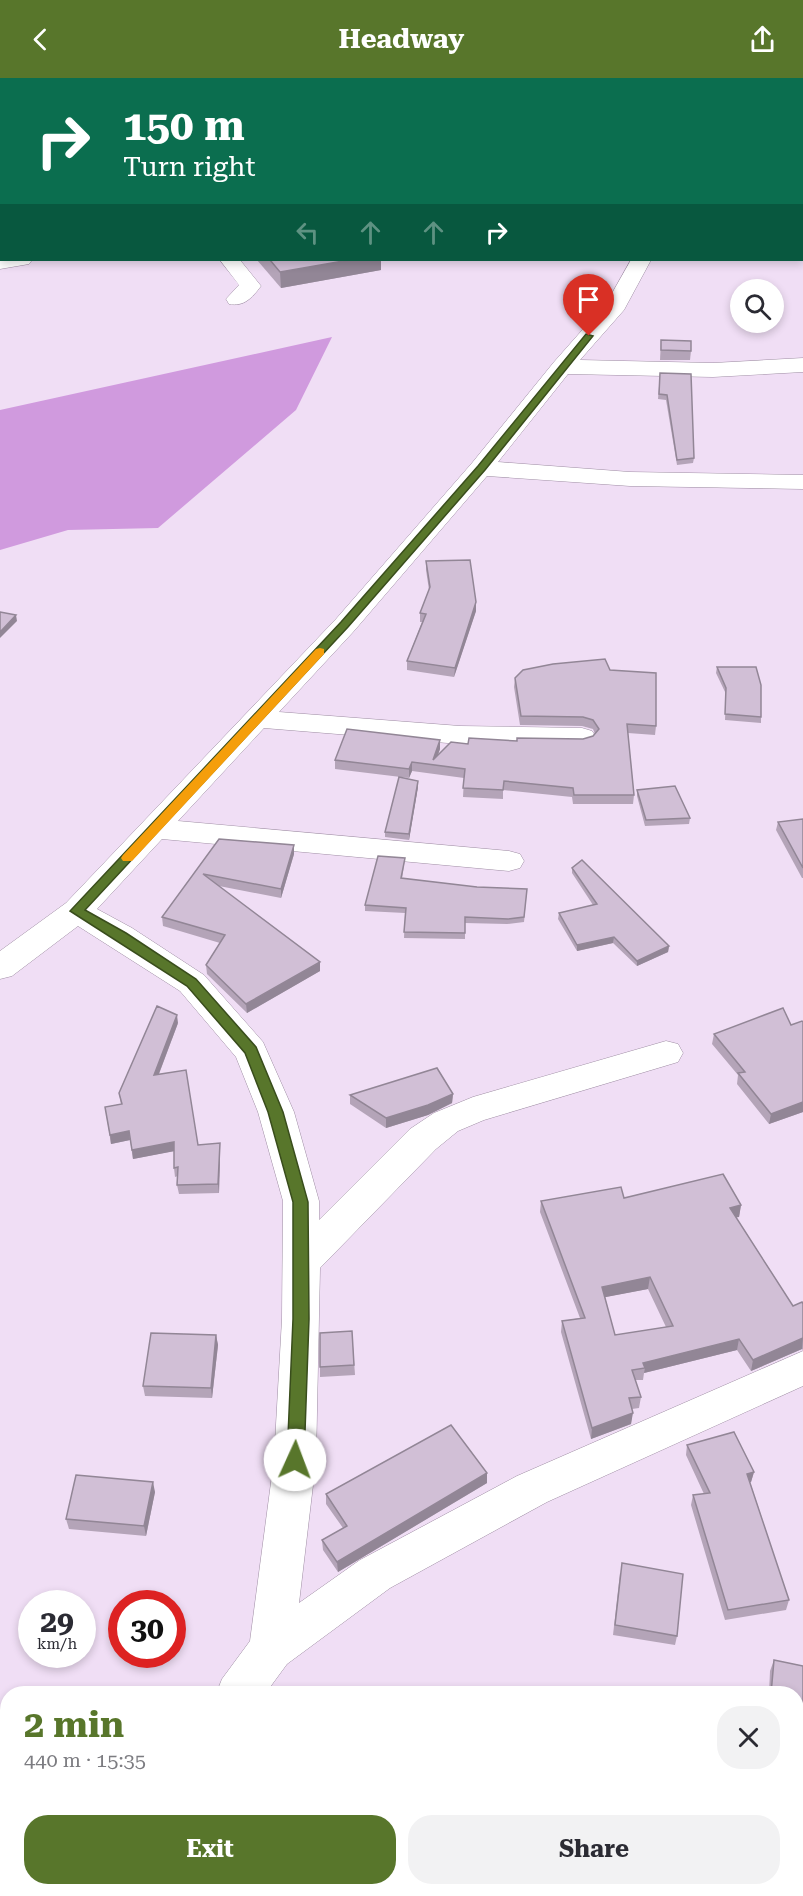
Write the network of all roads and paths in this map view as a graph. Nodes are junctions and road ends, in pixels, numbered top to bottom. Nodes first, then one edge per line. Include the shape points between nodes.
1 (231, 261) edge
2 (640, 261) edge
3 (237, 299) dead end
4 (803, 365) edge
5 (562, 368) junction
6 (481, 468) junction
7 (803, 482) edge
8 (257, 719) junction
9 (582, 736) edge
10 (156, 829) junction
11 (509, 861) dead end
12 (77, 911) junction
13 (0, 968) edge
14 (666, 1053) dead end
15 (301, 1263) junction
16 (803, 1368) edge
17 (271, 1649) junction
18 (244, 1686) edge

1 - 3 street via 250,286
2 - 5 street via 616,305
4 - 5 street via 726,370
5 - 6 street
6 - 7 street via 630,479
6 - 8 street via 345,625
8 - 9 street via 460,735
8 - 10 street
10 - 11 street
10 - 12 street
12 - 13 street
12 - 15 street via 192,982 251,1051 276,1112 300,1202
14 - 15 street via 473,1110 446,1122 423,1139
15 - 17 street via 295,1460
16 - 17 street via 521,1495 375,1574
17 - 18 street

